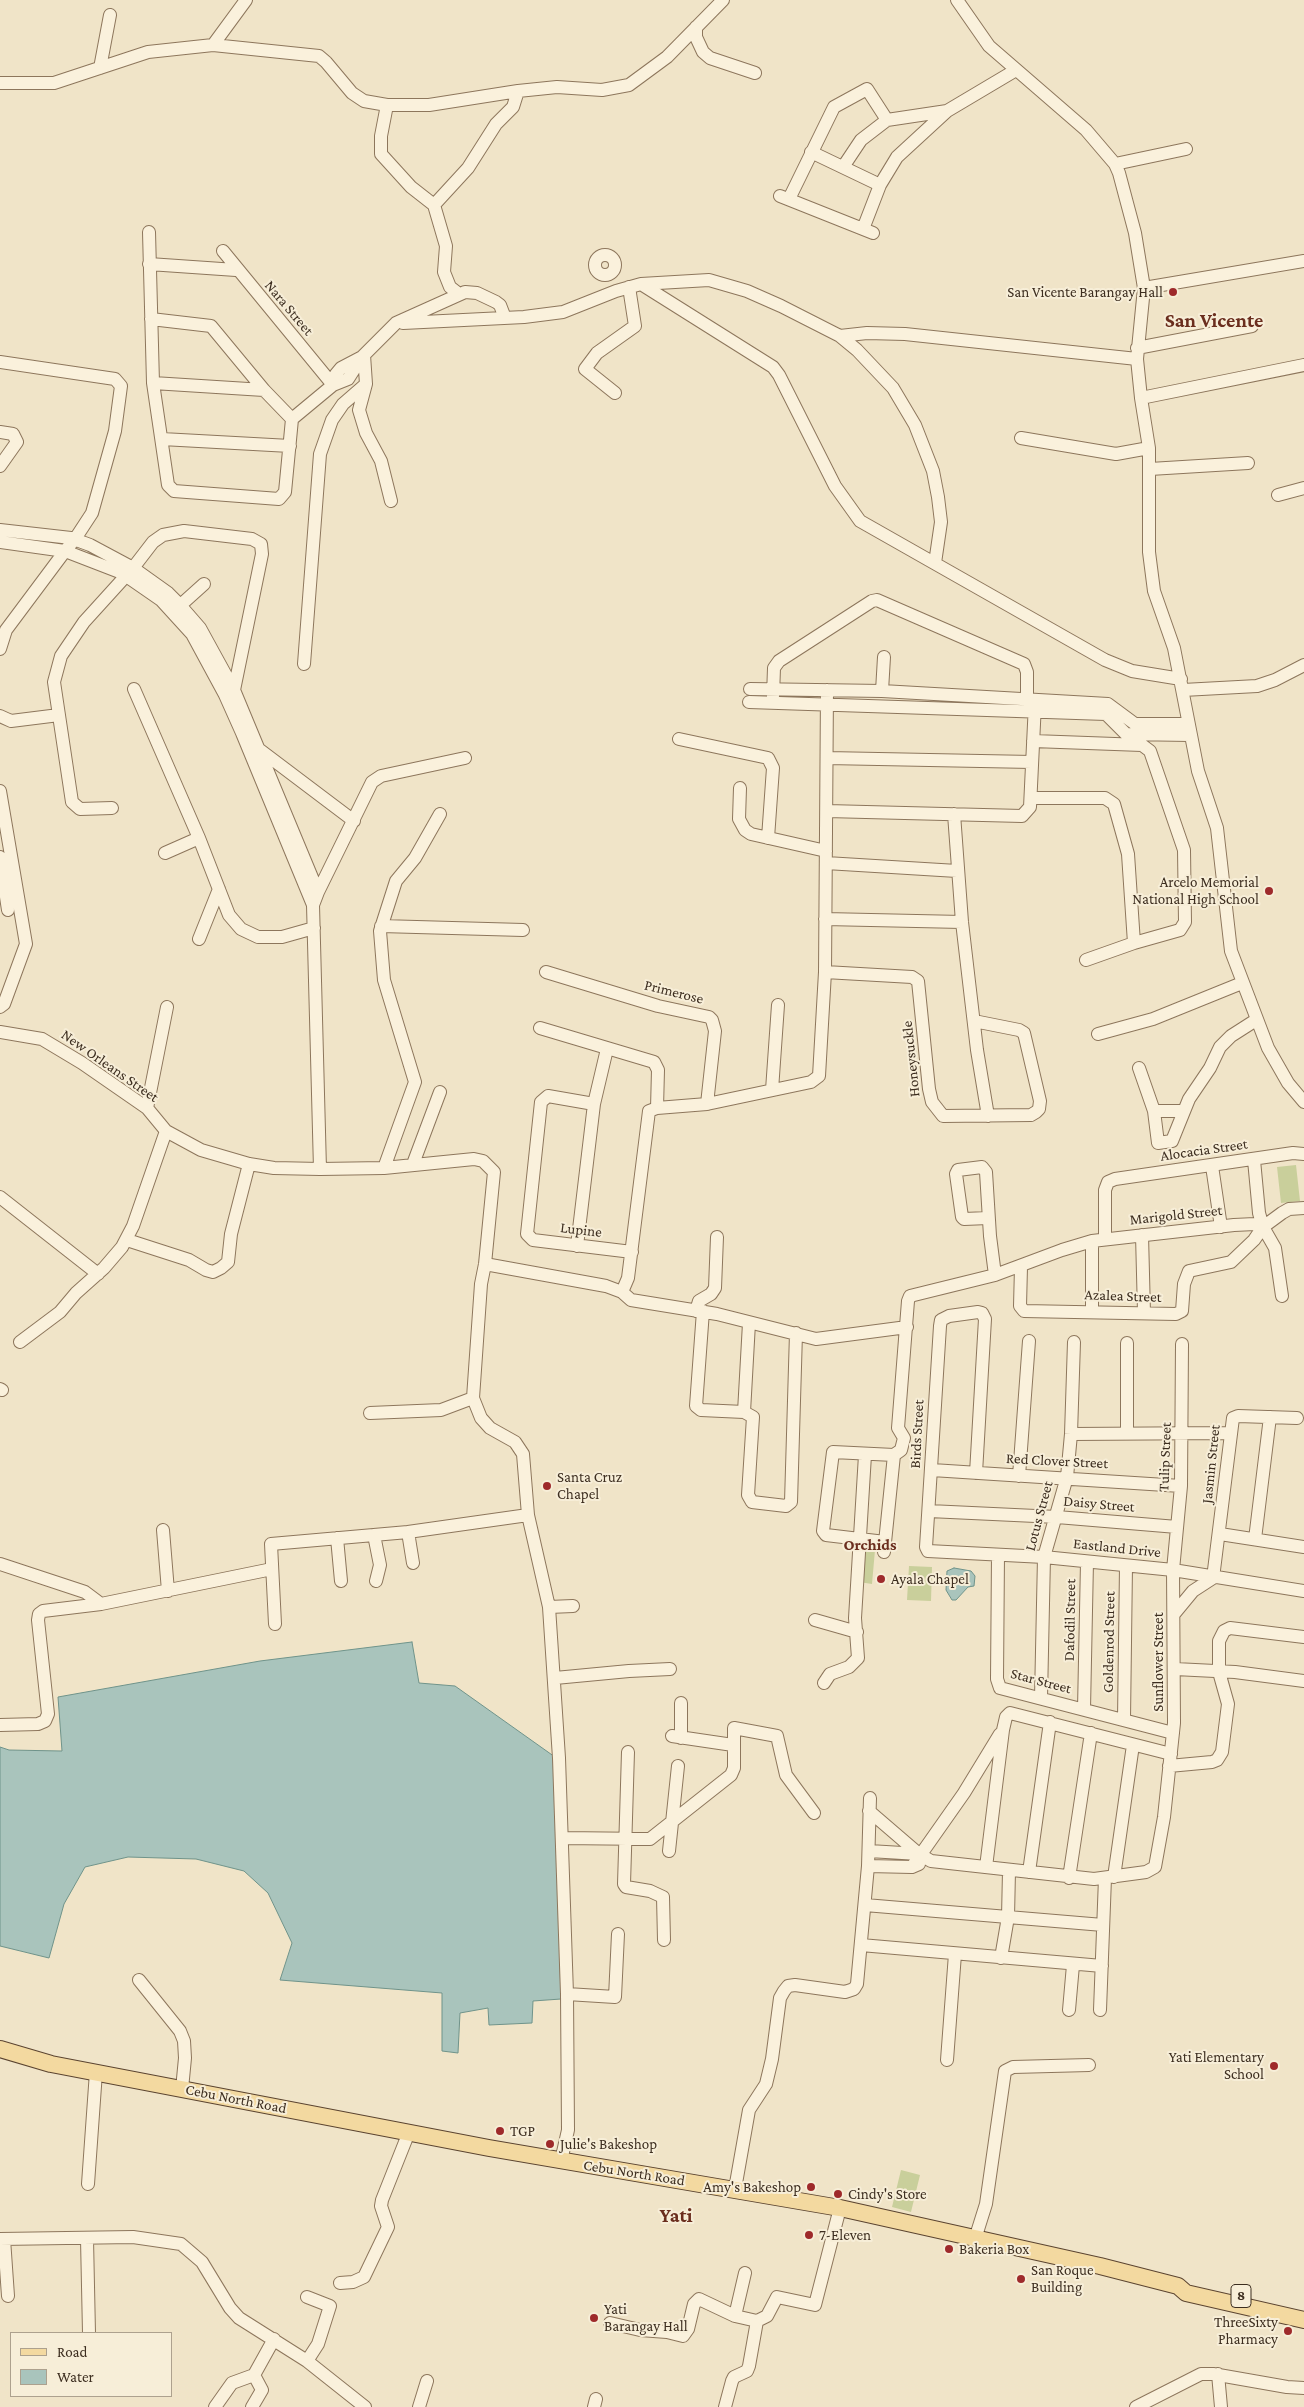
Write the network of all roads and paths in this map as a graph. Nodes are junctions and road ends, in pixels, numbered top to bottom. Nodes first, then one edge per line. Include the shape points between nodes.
1 (246, 0) edge
2 (724, 0) edge
3 (956, 0) edge
4 (110, 15) dead end
5 (696, 27) junction
6 (212, 46) junction
7 (100, 68) junction
8 (1016, 70) junction
9 (755, 73) dead end
10 (0, 83) edge
11 (518, 91) junction
12 (387, 105) junction
13 (947, 111) junction
14 (887, 120) junction
15 (1186, 149) dead end
16 (811, 152) junction
17 (1115, 164) junction
18 (843, 167) junction
19 (880, 186) junction
20 (434, 205) junction
21 (149, 232) dead end
22 (222, 251) dead end
23 (1304, 261) edge
24 (149, 264) junction
25 (236, 270) junction
26 (609, 274) dead end
27 (641, 284) junction
28 (1144, 288) junction
29 (622, 289) junction
30 (459, 294) junction
31 (505, 318) junction
32 (151, 319) junction
33 (396, 323) junction
34 (1252, 326) dead end
35 (840, 336) junction
36 (1137, 354) junction
37 (363, 356) junction
38 (0, 362) edge
39 (1304, 365) edge
40 (154, 383) junction
41 (366, 384) junction
42 (333, 385) junction
43 (264, 390) junction
44 (615, 393) dead end
45 (1141, 398) junction
46 (292, 419) junction
47 (0, 432) edge
48 (1021, 438) dead end
49 (162, 439) junction
50 (290, 446) junction
51 (1149, 448) junction
52 (1248, 463) dead end
53 (0, 466) edge
54 (1150, 469) junction
55 (1304, 488) edge
56 (1278, 495) dead end
57 (391, 501) dead end
58 (0, 530) edge
59 (75, 540) junction
60 (0, 542) edge
61 (64, 550) junction
62 (935, 564) junction
63 (129, 572) junction
64 (204, 584) dead end
65 (177, 609) junction
66 (0, 649) edge
67 (884, 657) dead end
68 (304, 664) dead end
69 (1304, 664) edge
70 (1182, 685) junction
71 (134, 688) dead end
72 (750, 689) dead end
73 (772, 689) junction
74 (827, 690) junction
75 (882, 691) junction
76 (230, 692) junction
77 (749, 702) dead end
78 (773, 703) junction
79 (828, 705) junction
80 (1031, 705) junction
81 (59, 715) junction
82 (0, 716) edge
83 (1189, 729) junction
84 (679, 739) dead end
85 (1033, 741) junction
86 (255, 752) junction
87 (465, 758) dead end
88 (827, 758) junction
89 (1032, 762) junction
90 (740, 788) dead end
91 (0, 791) edge
92 (1032, 798) junction
93 (112, 808) dead end
94 (827, 811) junction
95 (440, 814) dead end
96 (954, 814) junction
97 (354, 821) junction
98 (199, 838) junction
99 (768, 838) junction
100 (165, 853) dead end
101 (0, 857) edge
102 (826, 857) junction
103 (957, 871) junction
104 (219, 889) junction
105 (318, 892) junction
106 (313, 905) junction
107 (9, 913) edge
108 (825, 919) junction
109 (962, 922) junction
110 (381, 926) junction
111 (314, 928) junction
112 (523, 930) dead end
113 (198, 939) dead end
114 (1134, 943) junction
115 (1086, 960) dead end
116 (546, 972) dead end
117 (825, 972) junction
118 (1242, 983) junction
119 (2, 1005) edge
120 (778, 1005) dead end
121 (166, 1007) dead end
122 (1256, 1020) junction
123 (974, 1021) junction
124 (540, 1028) dead end
125 (0, 1032) edge
126 (1098, 1034) dead end
127 (608, 1049) junction
128 (1139, 1068) dead end
129 (772, 1090) junction
130 (440, 1092) dead end
131 (1304, 1102) edge
132 (594, 1104) junction
133 (707, 1104) junction
134 (148, 1108) junction
135 (657, 1108) junction
136 (1154, 1111) junction
137 (1183, 1111) junction
138 (988, 1116) junction
139 (166, 1132) junction
140 (1304, 1154) edge
141 (1254, 1160) junction
142 (249, 1164) junction
143 (413, 1164) junction
144 (1212, 1166) junction
145 (384, 1168) junction
146 (320, 1169) junction
147 (0, 1197) edge
148 (1304, 1208) edge
149 (988, 1218) dead end
150 (1221, 1226) junction
151 (1262, 1227) junction
152 (1142, 1235) junction
153 (717, 1237) dead end
154 (1105, 1239) junction
155 (127, 1240) junction
156 (1092, 1241) junction
157 (577, 1246) junction
158 (632, 1252) junction
159 (486, 1264) junction
160 (1021, 1267) junction
161 (98, 1274) junction
162 (994, 1275) junction
163 (622, 1292) junction
164 (1282, 1296) dead end
165 (700, 1311) junction
166 (1092, 1311) junction
167 (1144, 1313) junction
168 (749, 1323) junction
169 (907, 1327) junction
170 (796, 1333) junction
171 (1029, 1341) dead end
172 (20, 1342) dead end
173 (1074, 1342) dead end
174 (1127, 1343) dead end
175 (1182, 1344) dead end
176 (473, 1398) junction
177 (744, 1412) junction
178 (370, 1413) dead end
179 (1270, 1417) junction
180 (1297, 1418) dead end
181 (1127, 1432) junction
182 (1230, 1433) junction
183 (1071, 1434) junction
184 (1183, 1434) junction
185 (865, 1454) junction
186 (894, 1455) junction
187 (932, 1470) junction
188 (976, 1473) junction
189 (1019, 1476) junction
190 (1067, 1477) junction
191 (1181, 1486) junction
192 (929, 1511) junction
193 (528, 1515) junction
194 (1057, 1517) junction
195 (1177, 1527) junction
196 (163, 1530) dead end
197 (408, 1532) junction
198 (1220, 1534) junction
199 (374, 1535) junction
200 (337, 1538) junction
201 (1255, 1539) junction
202 (861, 1540) junction
203 (1304, 1547) edge
204 (926, 1549) joint
205 (998, 1555) junction
206 (1044, 1557) junction
207 (1087, 1562) junction
208 (413, 1563) dead end
209 (0, 1564) edge
210 (1126, 1566) junction
211 (272, 1569) junction
212 (1173, 1570) junction
213 (1213, 1578) junction
214 (341, 1581) dead end
215 (376, 1581) dead end
216 (168, 1591) junction
217 (1304, 1591) edge
218 (101, 1604) junction
219 (572, 1606) dead end
220 (549, 1607) junction
221 (1174, 1614) junction
222 (815, 1620) dead end
223 (275, 1624) dead end
224 (857, 1632) junction
225 (1304, 1637) edge
226 (670, 1669) dead end
227 (1175, 1669) junction
228 (1219, 1672) junction
229 (555, 1678) junction
230 (1304, 1681) edge
231 (824, 1683) dead end
232 (1041, 1698) junction
233 (681, 1703) dead end
234 (1084, 1709) junction
235 (1124, 1719) junction
236 (1050, 1722) junction
237 (0, 1725) edge
238 (1003, 1730) junction
239 (1173, 1732) junction
240 (1091, 1733) junction
241 (733, 1745) junction
242 (1133, 1745) junction
243 (628, 1752) dead end
244 (1170, 1760) junction
245 (678, 1766) dead end
246 (814, 1813) dead end
247 (672, 1821) junction
248 (562, 1838) junction
249 (624, 1838) junction
250 (669, 1851) dead end
251 (869, 1851) junction
252 (919, 1854) junction
253 (931, 1861) junction
254 (868, 1866) junction
255 (912, 1866) junction
256 (986, 1867) junction
257 (1009, 1871) junction
258 (1029, 1872) junction
259 (1110, 1877) junction
260 (1069, 1878) junction
261 (865, 1905) junction
262 (1008, 1917) junction
263 (1103, 1925) junction
264 (618, 1934) dead end
265 (664, 1940) dead end
266 (861, 1945) junction
267 (955, 1954) junction
268 (1001, 1958) junction
269 (1073, 1965) junction
270 (1102, 1966) junction
271 (139, 1980) dead end
272 (568, 1994) junction
273 (1069, 2010) dead end
274 (1100, 2010) dead end
275 (0, 2049) edge
276 (947, 2060) dead end
277 (1089, 2065) dead end
278 (96, 2072) junction
279 (182, 2088) junction
280 (408, 2132) junction
281 (561, 2161) junction
282 (88, 2184) dead end
283 (734, 2189) junction
284 (840, 2208) junction
285 (2, 2239) edge
286 (87, 2239) junction
287 (975, 2239) junction
288 (745, 2273) dead end
289 (340, 2283) dead end
290 (1178, 2286) junction
291 (8, 2296) dead end
292 (307, 2297) dead end
293 (1304, 2310) edge
294 (735, 2316) junction
295 (757, 2320) junction
296 (1304, 2320) edge
297 (610, 2323) dead end
298 (90, 2332) edge
299 (274, 2339) junction
300 (307, 2361) junction
301 (1218, 2374) junction
302 (254, 2375) junction
303 (427, 2381) dead end
304 (1304, 2388) edge
305 (1156, 2402) edge
306 (216, 2407) edge
307 (252, 2407) edge
308 (365, 2407) edge
309 (419, 2407) edge
310 (725, 2407) edge
311 (1136, 2407) edge
312 (1221, 2407) edge

1 - 6 street
2 - 5 street
3 - 8 street via 989,46
4 - 7 street
5 - 9 street via 696,37 710,58
5 - 11 street via 667,57 629,86 602,90 557,87
6 - 7 street via 148,52
6 - 12 street via 319,56 352,93 364,101
7 - 10 street via 54,83
8 - 13 street
8 - 17 street via 1086,130
11 - 12 street via 429,105
11 - 20 street via 513,107 496,124 468,168
12 - 20 street via 381,154
13 - 14 street
13 - 19 street via 897,157
14 - 16 street via 869,90 865,89 832,110
14 - 18 street via 861,140
15 - 17 street
16 - 18 street
16 - 19 street via 784,198 868,231
17 - 28 street via 1136,233
18 - 19 street
20 - 30 street via 446,246 444,272 450,287
21 - 24 street
22 - 25 street, Nara Street
23 - 28 street
24 - 25 street
24 - 32 street
25 - 42 street, Nara Street
26 - 29 street
27 - 29 street
27 - 35 street via 709,280 747,291
27 - 62 street via 773,366 835,486 860,521
28 - 36 street
29 - 31 street via 563,312
29 - 44 street via 636,318 635,326 597,353 585,369
30 - 31 street via 477,293 496,302
30 - 33 street
31 - 33 street
32 - 40 street
32 - 43 street via 211,326
33 - 37 street
34 - 36 street
35 - 36 street via 904,334
35 - 62 street via 893,388 916,424 933,471 938,496 941,522
36 - 45 street
37 - 41 street
37 - 42 street via 348,379
38 - 59 street via 115,379 121,386 114,430 92,513
39 - 45 street
40 - 43 street
40 - 49 street
41 - 57 street via 359,410 366,433 381,461
41 - 68 street via 343,404 332,420 320,454
42 - 46 street
43 - 46 street
45 - 51 street
46 - 50 street
47 - 53 street via 13,434 17,442
48 - 51 street via 1116,454
49 - 50 street
49 - 50 street via 171,490 279,499 285,492
51 - 54 street
52 - 54 street
54 - 70 street via 1149,552 1154,591 1174,648
55 - 56 street
58 - 59 street
59 - 61 street
59 - 63 street
60 - 61 street
61 - 63 street
61 - 66 street via 6,630
62 - 70 street via 1105,660
63 - 65 street via 161,600
63 - 76 street via 153,542 163,535 184,531 252,538 261,544 262,554
63 - 81 street via 84,622 60,656 54,682
64 - 65 street
65 - 76 street
67 - 75 street
69 - 70 street via 1257,686
70 - 83 street
71 - 98 street
72 - 73 street
73 - 74 street
73 - 78 street
73 - 80 street via 778,661 877,600 1024,664
74 - 75 street
74 - 79 street
75 - 80 street
76 - 86 street
77 - 78 street
78 - 79 street
79 - 80 street
79 - 88 street
80 - 83 street via 1108,714 1123,732 1132,735
80 - 85 street
81 - 82 street via 11,721
81 - 93 street via 72,802 80,808
83 - 118 street via 1198,771 1217,828 1226,922 1231,951
84 - 99 street via 768,758 773,768
85 - 89 street
85 - 114 street via 1142,745 1150,751 1184,850 1185,922 1180,930
86 - 97 street
86 - 105 street
86 - 106 street
87 - 97 street via 381,776 372,782
88 - 89 street
88 - 94 street
89 - 92 street
90 - 99 street via 741,826 751,834
91 - 107 street
92 - 96 street via 1030,807 1022,816
92 - 114 street via 1105,798 1114,804 1128,854
94 - 96 street
94 - 102 street
95 - 110 street via 415,858 396,881
96 - 103 street
97 - 105 street
98 - 100 street
98 - 104 street
99 - 102 street
101 - 107 street
102 - 103 street
102 - 108 street
103 - 109 street
104 - 111 street via 229,915 241,928 258,938 282,937
104 - 113 street
105 - 106 street
106 - 111 street
107 - 119 street via 25,948
108 - 109 street
108 - 117 street
109 - 123 street
110 - 112 street
110 - 145 street via 379,938 384,980 415,1082
111 - 146 street
114 - 115 street
116 - 133 street, Primerose via 658,1006 709,1017 715,1030
117 - 129 street via 818,1076 811,1082
117 - 138 street, Honeysuckle via 912,977 918,981 932,1102 943,1116
118 - 122 street
118 - 126 street via 1153,1019
120 - 129 street
121 - 134 street
122 - 131 street via 1288,1083
122 - 137 street via 1220,1047
123 - 138 street
123 - 138 street, Honeysuckle via 1024,1033 1040,1101 1039,1109 1031,1115
124 - 127 street
125 - 134 street, New Orleans Street via 42,1039
127 - 132 street
127 - 135 street via 654,1062 658,1070
128 - 136 street
129 - 133 street
130 - 143 street
132 - 157 street
132 - 157 street, Lupine via 548,1096 541,1102 528,1236 533,1240
133 - 135 street
134 - 139 street, New Orleans Street
135 - 158 street via 647,1115
136 - 137 street
136 - 137 street via 1158,1143 1172,1141
139 - 142 street via 201,1150
139 - 155 street
140 - 141 street, Alocacia Street
141 - 144 street, Alocacia Street
141 - 151 street
142 - 146 street
142 - 155 street via 230,1234 228,1262 221,1268 213,1272 206,1270 189,1260
143 - 145 street
143 - 159 street via 474,1159 490,1166 494,1172
144 - 150 street
144 - 154 street, Alocacia Street via 1108,1182 1105,1190
145 - 146 street
147 - 161 street
148 - 151 street via 1289,1209
149 - 162 street
150 - 151 street, Marigold Street via 1250,1224
150 - 152 street, Marigold Street
151 - 164 street via 1275,1248
151 - 167 street, Azalea Street via 1254,1240 1231,1262 1189,1271 1181,1313
152 - 154 street, Marigold Street
152 - 167 street
153 - 165 street via 715,1288 699,1301
154 - 156 street, Marigold Street
155 - 161 street
156 - 160 street, Marigold Street
156 - 166 street
157 - 158 street, Lupine
158 - 163 street
159 - 163 street via 606,1286
159 - 176 street via 481,1284
160 - 162 street, Marigold Street
160 - 166 street, Azalea Street via 1021,1309 1029,1312
161 - 172 street via 60,1312
162 - 169 street, Marigold Street via 912,1295 908,1301
163 - 165 street via 631,1300
165 - 168 street
165 - 177 street via 696,1406 701,1410
166 - 167 street, Azalea Street
168 - 170 street
168 - 177 street
169 - 170 street via 821,1339
169 - 186 street via 898,1428 903,1442 901,1450
170 - 177 street via 792,1500 788,1506 752,1502 748,1498 754,1419
171 - 189 street
173 - 183 street, Lotus Street
174 - 181 street
175 - 184 street, Tulip Street
176 - 178 street via 441,1410
176 - 193 street via 481,1418 490,1428 515,1442 522,1451
179 - 180 street, Jasmin Street
179 - 182 street, Jasmin Street via 1235,1417
179 - 201 street
181 - 183 street
181 - 184 street
182 - 184 street
182 - 198 street, Jasmin Street
183 - 190 street, Lotus Street
184 - 191 street, Tulip Street
185 - 186 street
185 - 202 street
185 - 202 street via 833,1452 824,1531 826,1536
186 - 202 street via 884,1547
187 - 188 street, Red Clover Street
187 - 188 street, Birds Street via 941,1320 978,1312 985,1319
187 - 192 street, Birds Street
188 - 189 street, Red Clover Street
189 - 190 street, Red Clover Street
190 - 191 street, Red Clover Street
190 - 194 street, Lotus Street
191 - 195 street, Tulip Street
192 - 194 street, Daisy Street
192 - 204 street, Birds Street
193 - 197 street
193 - 220 street
194 - 195 street, Daisy Street
194 - 206 street, Lotus Street
195 - 212 street, Tulip Street
196 - 216 street
197 - 199 street
197 - 208 street
198 - 201 street
198 - 213 street, Jasmin Street
199 - 200 street
199 - 215 street via 380,1565
200 - 211 street via 271,1544
200 - 214 street
201 - 203 street
202 - 224 street via 855,1618
204 - 205 street, Eastland Drive via 930,1553
205 - 206 street, Eastland Drive
205 - 232 street, Star Street via 997,1683 1000,1688
206 - 207 street, Eastland Drive
206 - 232 street, Lotus Street
207 - 210 street, Eastland Drive
207 - 234 street, Dafodil Street
209 - 218 street via 85,1592
210 - 212 street, Eastland Drive
210 - 235 street, Goldenrod Street
211 - 216 street
211 - 223 street
212 - 213 street, Eastland Drive
212 - 221 street, Sunflower Street
213 - 217 street, Eastland Drive
213 - 221 street via 1193,1591
216 - 218 street
218 - 237 street via 48,1609 39,1614 48,1714 45,1721 38,1724
219 - 220 street
220 - 229 street
221 - 227 street, Sunflower Street
222 - 224 street
224 - 231 street via 857,1661 849,1668 830,1674
225 - 228 street via 1230,1628 1218,1641
226 - 229 street
227 - 228 street
227 - 239 street, Sunflower Street
228 - 230 street
228 - 244 street via 1228,1704 1220,1757 1212,1762
229 - 248 street
232 - 234 street, Star Street
233 - 241 street via 676,1737
234 - 235 street, Star Street
235 - 239 street, Star Street
236 - 238 street via 1010,1714
236 - 240 street
236 - 258 street
238 - 252 street via 964,1793
238 - 256 street
239 - 244 street, Sunflower Street
240 - 242 street
240 - 260 street
241 - 246 street via 734,1728 777,1736 786,1775
241 - 247 street via 734,1768 731,1775
242 - 244 street
242 - 259 street
243 - 249 street
244 - 259 street, Sunflower Street via 1155,1867 1146,1872
245 - 247 street
247 - 249 street via 648,1839
247 - 250 street
248 - 249 street
248 - 272 street
249 - 265 street via 624,1884 663,1897
251 - 252 street
251 - 252 street via 870,1804
251 - 254 street
252 - 253 street
252 - 255 street
253 - 255 street
253 - 256 street
254 - 255 street
254 - 261 street
256 - 257 street
257 - 258 street
257 - 262 street
258 - 260 street
259 - 260 street
259 - 263 street
261 - 262 street
261 - 266 street
262 - 263 street
262 - 268 street
263 - 270 street
264 - 272 street via 615,1997
266 - 267 street
266 - 283 street via 854,1988 845,1992 788,1986 780,1998 766,2085 749,2110
267 - 268 street
267 - 276 street
268 - 269 street
269 - 270 street
269 - 273 street
270 - 274 street
271 - 279 street via 180,2031 184,2041
272 - 281 street via 568,2130
275 - 278 main road, Cebu North Road / 8 via 51,2064
277 - 287 street via 1013,2067 1005,2071 986,2204
278 - 279 main road, Cebu North Road / 8
278 - 282 street
279 - 280 main road, Cebu North Road / 8
280 - 281 main road, Cebu North Road / 8
280 - 289 street via 382,2200 388,2227 364,2277
281 - 283 main road, Cebu North Road / 8
283 - 284 main road, Cebu North Road / 8
284 - 287 main road, Cebu North Road / 8
284 - 295 street via 815,2305 776,2297 767,2316
285 - 286 street
285 - 291 street
286 - 298 street
286 - 299 street via 133,2237 181,2244 202,2262 239,2318
287 - 290 main road, Cebu North Road / 8
288 - 294 street
290 - 293 main road, Cebu North Road / 8 via 1189,2283
290 - 296 main road, Cebu North Road / 8 via 1186,2293
292 - 300 street via 330,2306 318,2344
294 - 295 street
294 - 297 street via 699,2299 694,2304 683,2336
295 - 310 street via 749,2366 747,2371 734,2377
299 - 300 street
299 - 302 street
300 - 308 street
301 - 304 street
301 - 305 street via 1201,2374
301 - 312 street
302 - 306 street via 232,2383
302 - 307 street via 262,2390
303 - 309 street
305 - 311 street

